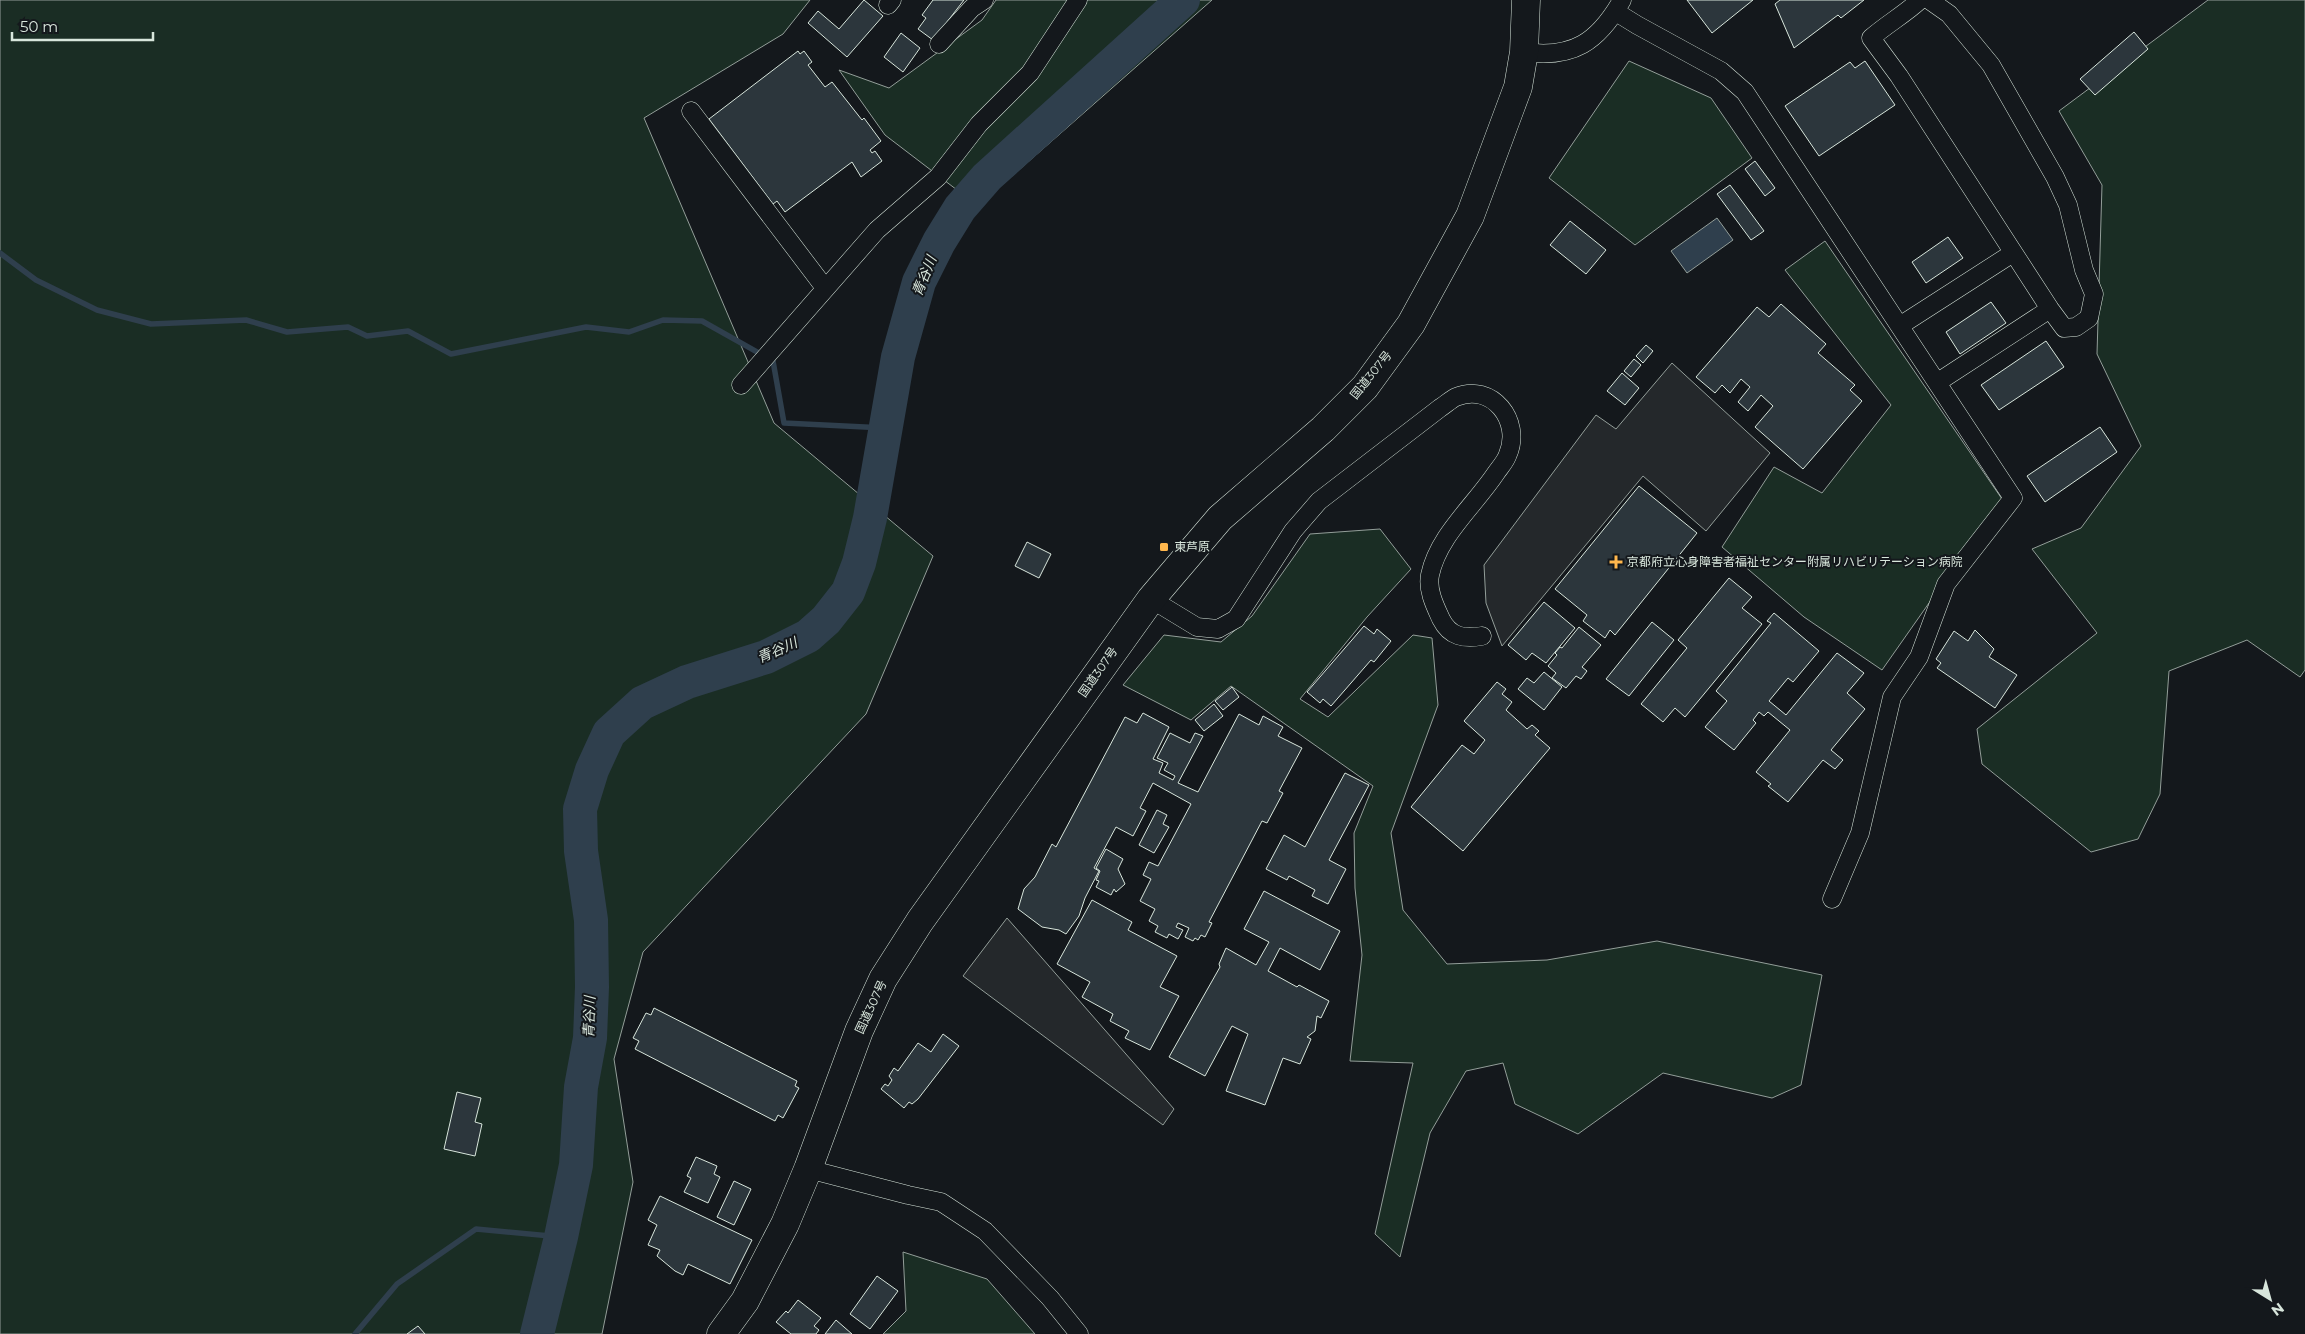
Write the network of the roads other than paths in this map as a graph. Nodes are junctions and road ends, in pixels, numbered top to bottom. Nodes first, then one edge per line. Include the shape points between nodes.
1 (1078, 0) edge
2 (1526, 0) edge
3 (1920, 0) edge
4 (1929, 0) edge
5 (978, 1) edge
6 (1619, 6) edge
7 (938, 44) dead end
8 (1524, 52) junction
9 (691, 111) dead end
10 (2013, 253) junction
11 (825, 288) junction
12 (2050, 309) junction
13 (1901, 325) junction
14 (1938, 382) junction
15 (741, 385) dead end
16 (1151, 599) junction
17 (1482, 636) dead end
18 (1832, 900) dead end
19 (808, 1169) junction
20 (721, 1334) edge
21 (1079, 1334) edge

1 - 11 street via 1030,73 980,124 938,176 877,230
2 - 8 highway, 国道307号
3 - 10 street via 1871,38
4 - 12 street via 1949,14 1991,65 2068,206 2084,270 2094,294 2090,318 2076,328 2064,328
5 - 7 street
6 - 8 street via 1593,38 1576,49 1546,56
6 - 13 street via 1637,25 1721,71 1745,92
8 - 16 highway, 国道307号 via 1518,87 1470,216 1411,324 1364,387 1323,429 1220,518
9 - 11 street
10 - 12 street
10 - 13 street
11 - 15 street
12 - 14 street
13 - 14 street
14 - 18 street via 2013,498 1946,584 1919,657 1892,697 1860,833
16 - 17 street via 1197,627 1218,629 1236,619 1293,531 1319,501 1440,408 1457,397 1476,394 1492,399 1505,411 1512,427 1509,454 1440,547 1429,577 1432,602 1453,634 1467,639
16 - 19 highway, 国道307号 via 920,921 883,979 859,1031
19 - 20 highway, 国道307号 via 785,1224 749,1293
19 - 21 street via 941,1202 985,1231 1050,1298

